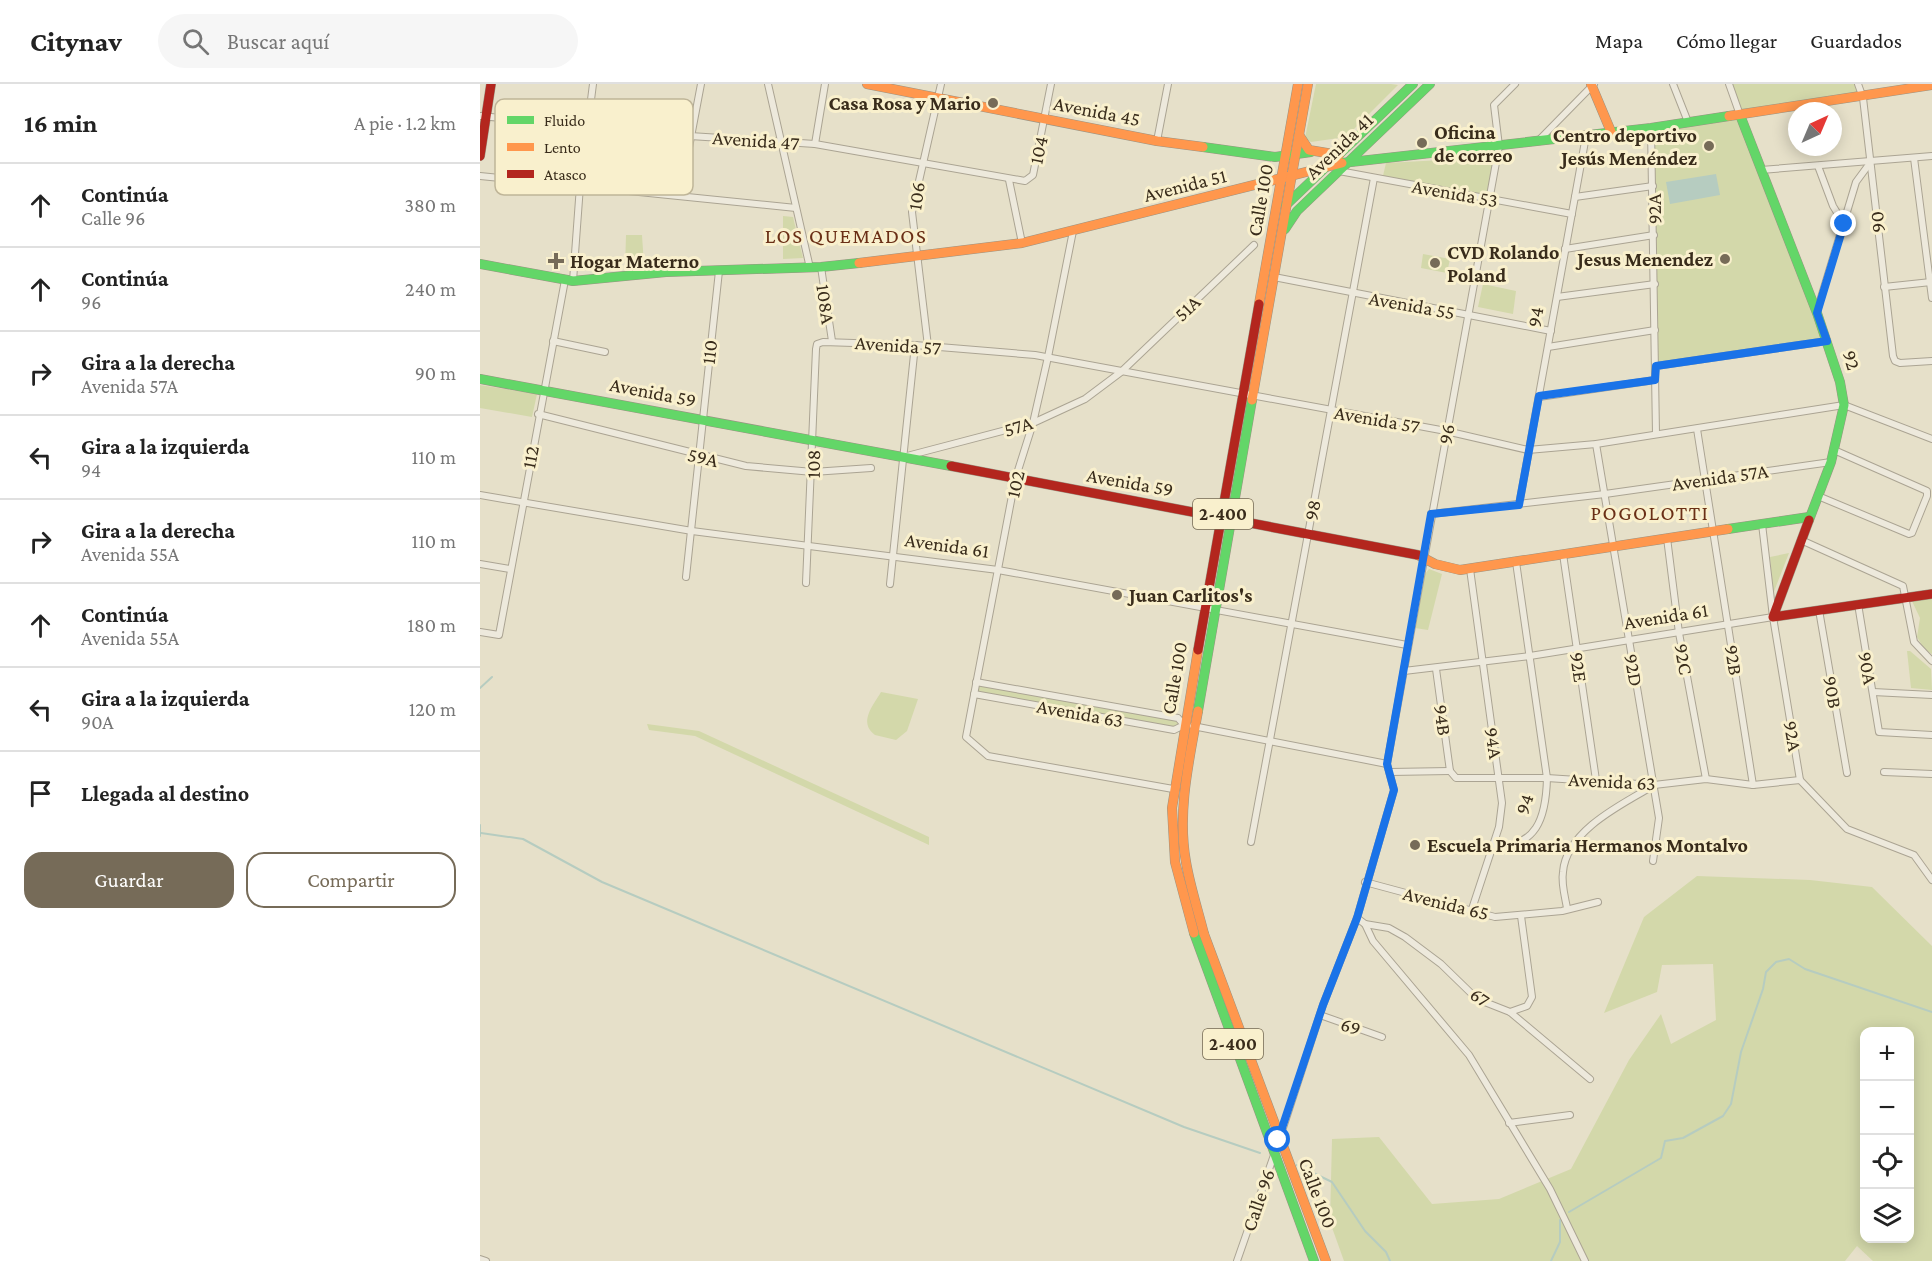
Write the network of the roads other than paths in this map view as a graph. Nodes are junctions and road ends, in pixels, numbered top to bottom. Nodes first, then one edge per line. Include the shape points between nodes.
1 (490, 84) edge
2 (593, 84) edge
3 (700, 84) edge
4 (768, 84) edge
5 (825, 84) edge
6 (867, 84) edge
7 (941, 84) edge
8 (1051, 84) edge
9 (1168, 84) edge
10 (1298, 84) edge
11 (1308, 84) edge
12 (1412, 84) edge
13 (1430, 84) edge
14 (1515, 84) edge
15 (1673, 84) edge
16 (1729, 84) edge
17 (1858, 84) edge
18 (1593, 85) edge
19 (1932, 85) edge
20 (1863, 98) junction
21 (591, 99) edge
22 (938, 99) junction
23 (1740, 115) junction
24 (483, 116) edge
25 (693, 120) edge
26 (1045, 120) junction
27 (1688, 122) junction
28 (1651, 128) junction
29 (1549, 129) junction
30 (1299, 132) junction
31 (1378, 133) junction
32 (1612, 134) junction
33 (693, 136) edge
34 (1586, 136) junction
35 (1356, 137) junction
36 (1557, 140) junction
37 (1157, 141) junction
38 (780, 142) junction
39 (1535, 143) junction
40 (815, 144) junction
41 (1499, 146) junction
42 (1314, 152) junction
43 (1290, 155) junction
44 (1336, 155) junction
45 (480, 156) edge
46 (1932, 156) edge
47 (1381, 157) junction
48 (1914, 158) junction
49 (1349, 160) junction
50 (1870, 163) junction
51 (921, 164) junction
52 (1818, 166) junction
53 (1324, 169) junction
54 (1761, 170) junction
55 (1338, 171) junction
56 (480, 176) edge
57 (1287, 177) junction
58 (495, 178) edge
59 (1374, 178) junction
60 (1030, 179) joint
61 (1009, 180) junction
62 (1258, 185) junction
63 (1653, 186) junction
64 (579, 195) edge
65 (680, 195) edge
66 (1575, 198) junction
67 (1488, 199) junction
68 (1286, 205) junction
69 (796, 208) junction
70 (1572, 214) junction
71 (1276, 217) junction
72 (1844, 224) junction
73 (1073, 231) junction
74 (1654, 235) junction
75 (1280, 240) junction
76 (1022, 243) junction
77 (1254, 244) dead end
78 (1565, 249) junction
79 (918, 256) junction
80 (480, 264) edge
81 (821, 267) junction
82 (810, 268) junction
83 (719, 271) junction
84 (1274, 277) junction
85 (569, 281) junction
86 (1931, 282) edge
87 (1655, 284) junction
88 (1884, 287) junction
89 (1352, 294) junction
90 (1557, 297) junction
91 (1932, 298) edge
92 (1817, 313) junction
93 (1467, 314) junction
94 (1655, 330) junction
95 (1551, 331) junction
96 (553, 341) junction
97 (831, 341) junction
98 (1827, 341) junction
99 (817, 344) joint
100 (915, 345) junction
101 (928, 346) junction
102 (1548, 347) junction
103 (605, 352) dead end
104 (1048, 357) junction
105 (1932, 361) edge
106 (1656, 366) junction
107 (1121, 372) junction
108 (480, 379) edge
109 (1655, 380) junction
110 (543, 390) junction
111 (1249, 395) junction
112 (1539, 396) junction
113 (1844, 405) junction
114 (1330, 410) junction
115 (538, 414) junction
116 (702, 420) junction
117 (1033, 423) junction
118 (1697, 429) junction
119 (1446, 431) junction
120 (1656, 434) junction
121 (1932, 439) edge
122 (813, 440) junction
123 (1596, 444) junction
124 (1528, 450) junction
125 (1834, 450) junction
126 (699, 456) junction
127 (905, 457) junction
128 (1831, 462) junction
129 (871, 468) dead end
130 (813, 472) junction
131 (1706, 479) junction
132 (1015, 480) junction
133 (1605, 494) junction
134 (480, 495) edge
135 (1818, 496) junction
136 (522, 503) junction
137 (1519, 505) junction
138 (1431, 514) junction
139 (1809, 517) junction
140 (1228, 518) junction
141 (1762, 524) junction
142 (692, 531) junction
143 (1713, 531) junction
144 (1307, 533) junction
145 (1667, 538) junction
146 (1800, 540) junction
147 (810, 545) junction
148 (1614, 546) junction
149 (1563, 554) junction
150 (893, 555) junction
151 (1423, 557) junction
152 (1516, 562) junction
153 (480, 564) edge
154 (510, 569) junction
155 (1470, 569) junction
156 (998, 570) junction
157 (686, 577) dead end
158 (806, 583) dead end
159 (890, 584) dead end
160 (1932, 594) edge
161 (1903, 598) junction
162 (1858, 604) junction
163 (1205, 609) junction
164 (1819, 610) junction
165 (1217, 611) junction
166 (1773, 617) junction
167 (1291, 625) junction
168 (1728, 625) junction
169 (480, 632) edge
170 (1679, 633) junction
171 (1628, 640) junction
172 (1407, 645) junction
173 (1576, 649) junction
174 (1530, 656) junction
175 (1932, 661) edge
176 (1481, 662) junction
177 (1436, 669) junction
178 (1404, 671) junction
179 (976, 682) junction
180 (1872, 692) junction
181 (974, 694) junction
182 (1932, 695) edge
183 (1184, 725) junction
184 (1197, 726) junction
185 (1932, 735) edge
186 (1269, 741) junction
187 (1387, 764) junction
188 (1450, 771) junction
189 (1390, 772) junction
190 (1884, 772) dead end
191 (1846, 773) dead end
192 (1932, 774) edge
193 (1499, 778) junction
194 (1547, 778) junction
195 (1706, 779) junction
196 (1596, 780) junction
197 (1800, 780) junction
198 (1654, 785) junction
199 (1753, 785) junction
200 (1173, 789) junction
201 (1251, 842) dead end
202 (1491, 847) junction
203 (1653, 861) dead end
204 (1932, 880) edge
205 (1365, 882) junction
206 (1598, 902) dead end
207 (1567, 908) junction
208 (1471, 912) junction
209 (1521, 916) junction
210 (1357, 918) junction
211 (1365, 924) junction
212 (1509, 1012) junction
213 (1320, 1015) junction
214 (1382, 1037) dead end
215 (1590, 1080) dead end
216 (1570, 1115) dead end
217 (1509, 1123) junction
218 (1278, 1140) junction
219 (1273, 1156) junction
220 (480, 1259) edge
221 (486, 1261) edge
222 (1237, 1261) edge
223 (1314, 1261) edge
224 (1326, 1261) edge
225 (1585, 1261) edge

1 - 24 main road
2 - 21 street, 112
3 - 25 street
4 - 38 street, 108A
5 - 40 street
6 - 22 main road, Avenida 45
7 - 22 street, 106
8 - 26 street, 104
9 - 37 street
10 - 43 main road, Calle 100
11 - 30 main road, Calle 100
12 - 35 main road, Avenida 41
13 - 31 main road, Avenida 41
14 - 41 street, 96 via 1494,105
15 - 27 street
16 - 23 street, 92
17 - 20 street, 90
18 - 29 street
18 - 32 main road
19 - 20 main road, Avenida 51
20 - 23 main road, Avenida 51
20 - 50 street, 90
22 - 26 main road, Avenida 45
22 - 51 street, 106
23 - 27 main road, Avenida 51
23 - 54 main road, 92
24 - 45 main road
26 - 37 main road, Avenida 45
26 - 60 street, 104
27 - 28 main road, Avenida 51
28 - 32 main road, Avenida 51
28 - 63 street, 92A
29 - 36 street
29 - 39 street
30 - 42 main road via 1301,142
30 - 43 main road, Calle 100
31 - 47 main road via 1373,146
31 - 49 main road, Avenida 41
32 - 34 main road, Avenida 51
33 - 38 street, Avenida 47
34 - 36 main road, Avenida 51
34 - 66 street, 94
35 - 42 main road
35 - 44 main road, Avenida 41
36 - 39 main road, Avenida 51
37 - 43 main road, Avenida 45 via 1275,157
38 - 40 street, Avenida 47
38 - 69 street, 108A
39 - 41 main road, Avenida 51
40 - 51 street, Avenida 47
41 - 47 main road, Avenida 51
41 - 67 street, 96
42 - 43 main road, Avenida 45
42 - 44 main road
43 - 57 main road, Calle 100
44 - 49 main road
44 - 53 main road, Avenida 41
46 - 48 street
47 - 49 main road, Avenida 51
48 - 50 street
48 - 86 street
49 - 53 main road, Avenida 51
49 - 55 main road, Avenida 41
50 - 52 street via 1850,161
50 - 72 street via 1856,182
50 - 88 street, 90
51 - 61 street, Avenida 47
51 - 79 street, 106 via 912,212
52 - 54 street
52 - 72 street
53 - 55 street, Avenida 53
53 - 57 main road, Avenida 51
53 - 68 main road, Avenida 41
54 - 92 main road, 92
55 - 59 street, Avenida 53
55 - 75 main road, Avenida 41 via 1292,216
56 - 58 street
57 - 62 main road, Avenida 51
57 - 68 main road, Calle 100 / 2-400
57 - 71 main road, Calle 100 / 2-400
59 - 67 street, Avenida 53
59 - 89 street, 98
60 - 61 street, Avenida 47
61 - 76 street, 104
62 - 71 main road via 1275,194
62 - 73 main road, Avenida 51
63 - 66 street
63 - 74 street, 92A
64 - 85 street, 112
65 - 69 street
66 - 70 street, 94
67 - 70 street, Avenida 53
67 - 93 street, 96
68 - 71 main road, Avenida 41
68 - 75 main road, Calle 100 / 2-400
69 - 82 street, 108A
70 - 78 street, 94
71 - 111 main road, Calle 100 / 2-400
72 - 92 street
73 - 76 main road, Avenida 51
73 - 104 street, 102
74 - 78 street
74 - 87 street, 92A
75 - 84 main road, Calle 100 / 2-400
76 - 79 main road, Avenida 51
77 - 107 street, 51A
78 - 90 street, 94
79 - 81 main road, Avenida 51
79 - 101 street, 106
80 - 85 main road, Avenida 51
81 - 82 main road, Avenida 51
81 - 97 street, 108A
82 - 83 main road, Avenida 51
83 - 85 main road, Avenida 51
83 - 116 street, 110
84 - 89 street, Avenida 55
84 - 111 main road, Calle 100 / 2-400
85 - 96 street, 112
86 - 88 street
86 - 91 street
87 - 90 street
87 - 94 street, 92A
88 - 105 street, 90 via 1895,361
89 - 93 street, Avenida 55
89 - 114 street, 98
90 - 95 street, 94
92 - 98 main road, 92
93 - 95 street, Avenida 55
93 - 119 street, 96
94 - 102 street
94 - 106 street, 92A
95 - 102 street, 94
96 - 103 street
96 - 110 street, 112
97 - 99 street, Avenida 57
97 - 100 street, Avenida 57
98 - 106 street
98 - 113 main road, 92
99 - 122 street, 108
100 - 101 street, Avenida 57
100 - 127 street
101 - 104 street, Avenida 57
102 - 112 street, 94
104 - 107 street, Avenida 57
104 - 117 street, 102
106 - 109 street, 92A
107 - 111 street, Avenida 57
107 - 117 street, 57A via 1085,399
108 - 110 main road, Avenida 59
109 - 112 street
109 - 120 street, 92A
110 - 115 street, 112
110 - 116 main road, Avenida 59
111 - 114 street, Avenida 57
111 - 140 main road, Calle 100 / 2-400
112 - 124 street, 94
113 - 118 street, Avenida 57
113 - 121 street
113 - 125 main road, 92
114 - 119 street, Avenida 57
114 - 144 street, 98
115 - 126 street, 59A
115 - 136 street, 112
116 - 122 main road, Avenida 59
116 - 126 street, 110
117 - 127 street, 57A
117 - 132 street, 102
118 - 120 street, Avenida 57
118 - 131 street, 92B
119 - 124 street, Avenida 57
119 - 138 street, 96
120 - 123 street, Avenida 57
122 - 127 main road, Avenida 59
122 - 130 street, 108
123 - 124 street, Avenida 57
123 - 133 street, 92D
124 - 137 street, 94
125 - 128 main road, 92
125 - 135 street via 1927,491 1909,534
126 - 130 street, 59A via 746,466
126 - 142 street, 110
127 - 132 main road, Avenida 59
127 - 150 street
128 - 131 street, Avenida 57A
128 - 135 main road, 92
129 - 130 street, 59A
130 - 147 street, 108
131 - 133 street, Avenida 57A
131 - 143 street, 92B
132 - 140 main road, Avenida 59
132 - 156 street, 102
133 - 137 street, Avenida 57A
133 - 148 street, 92D
134 - 136 street, Avenida 61
135 - 139 main road, 92
136 - 142 street, Avenida 61
136 - 154 street, 112
137 - 138 street, Avenida 57A
138 - 151 street, 96
139 - 141 main road, Avenida 59
139 - 146 main road, 92
140 - 144 main road, Avenida 59
140 - 163 main road, Calle 100 / 2-400
140 - 165 main road, Calle 100 / 2-400
141 - 143 main road, Avenida 59
141 - 166 street, 92A
142 - 147 street, Avenida 61
142 - 157 street, 110
143 - 145 main road, Avenida 59
143 - 168 street, 92B
144 - 151 main road, Avenida 59
144 - 167 street, 98
145 - 148 main road, Avenida 59
145 - 170 street, 92C
146 - 161 street via 1903,586
146 - 166 main road, 92
147 - 150 street, Avenida 61
147 - 158 street, 108
148 - 149 main road, Avenida 59
148 - 171 street, 92D
149 - 152 main road, Avenida 59
149 - 173 street, 92E
150 - 156 street, Avenida 61
150 - 159 street
151 - 155 main road, Avenida 59 via 1449,568
151 - 172 street, 96
152 - 155 main road, Avenida 59
152 - 174 street, 94
153 - 154 street
154 - 169 street, 112 via 499,635
155 - 176 street, 94A
156 - 163 street, Avenida 61
156 - 179 street, 102
160 - 161 main road, Avenida 61
161 - 162 main road, Avenida 61
161 - 175 street via 1914,642
162 - 164 main road, Avenida 61
162 - 180 street, 90A
163 - 165 street, Avenida 61
163 - 183 main road, Calle 100 / 2-400
164 - 166 main road, Avenida 61
164 - 191 street, 90B
165 - 167 street, Avenida 61
165 - 184 main road, Calle 100 / 2-400
166 - 168 street, Avenida 61
166 - 197 street, 92A
167 - 172 street, Avenida 61
167 - 186 street, 98
168 - 170 street, Avenida 61
168 - 199 street, 92B
170 - 171 street, Avenida 61
170 - 195 street, 92C
171 - 173 street, Avenida 61
171 - 198 street, 92D
172 - 178 street, 96
173 - 174 street, Avenida 61
173 - 196 street, 92E
174 - 176 street, Avenida 61
174 - 194 street, 94
176 - 177 street, Avenida 61
176 - 193 street, 94A
177 - 178 street, Avenida 61
177 - 188 street, 94B
178 - 187 street, 96
179 - 181 street, 102
179 - 183 street, Avenida 63 via 1178,718
180 - 182 street
180 - 185 street, 90A via 1879,732
181 - 183 street, Avenida 63 via 1174,730
181 - 200 street, 102 via 967,740 988,756
183 - 184 street, Avenida 63
183 - 200 main road, Calle 100 / 2-400
184 - 186 street, Avenida 63
184 - 218 main road, Calle 100 / 2-400 via 1185,783 1183,831 1190,879 1204,934
186 - 187 street, Avenida 63
186 - 201 street, 98
187 - 189 street, Calle 96
188 - 189 street, Avenida 63
188 - 193 street, Avenida 63 via 1456,778
189 - 205 street, Calle 96 via 1394,790
190 - 192 street
193 - 194 street, Avenida 63
193 - 202 street, 94A via 1501,814
194 - 196 street, Avenida 63
194 - 202 street, 94 via 1544,807 1530,836 1512,846
195 - 198 street, Avenida 63
195 - 199 street, Avenida 63
196 - 198 street, Avenida 63
197 - 199 street, Avenida 63
197 - 204 street via 1847,829 1914,855
198 - 203 street, 92D via 1659,818
198 - 207 street via 1610,810 1571,848 1562,873
200 - 219 main road, Calle 100 / 2-400 via 1170,811 1177,882
202 - 208 street, 94A
205 - 208 street, Avenida 65
205 - 210 street, Calle 96
206 - 207 street, Avenida 65
207 - 209 street, Avenida 65
208 - 209 street, Avenida 65 via 1495,917
209 - 212 street via 1532,997 1527,1006
210 - 211 street
210 - 213 street, Calle 96
211 - 212 street, 67 via 1389,928 1441,964 1478,999
211 - 217 street via 1373,941 1460,1042
212 - 215 street, 67
213 - 214 street, 69
213 - 218 street, Calle 96
216 - 217 street
217 - 225 street via 1550,1189
218 - 219 street, Calle 96
218 - 224 main road, Calle 100 / 2-400
219 - 222 street, Calle 96
219 - 223 main road, Calle 100 / 2-400
220 - 221 street

